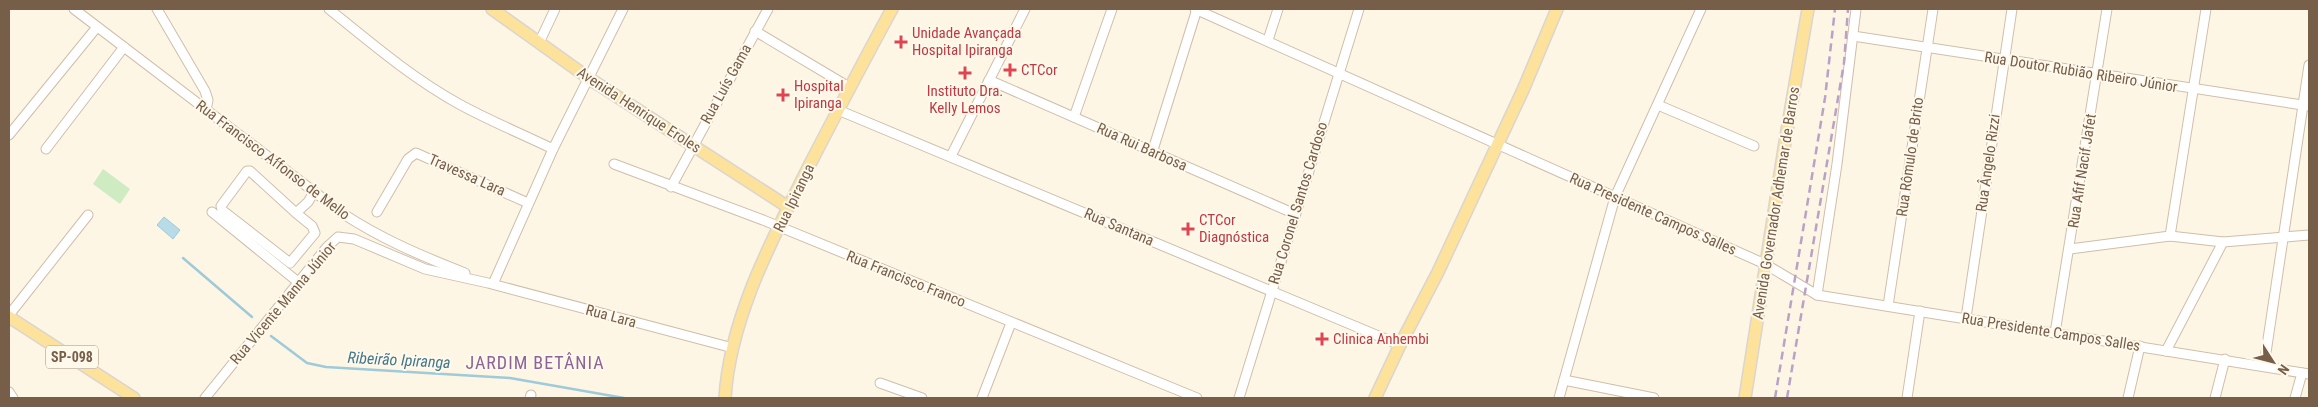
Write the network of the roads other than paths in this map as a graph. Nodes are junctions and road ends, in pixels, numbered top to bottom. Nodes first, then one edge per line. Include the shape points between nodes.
1 (74, 9) edge
2 (157, 9) edge
3 (329, 9) edge
4 (492, 9) edge
5 (555, 9) edge
6 (623, 9) edge
7 (768, 9) edge
8 (892, 9) edge
9 (1025, 9) edge
10 (1112, 9) edge
11 (1196, 9) edge
12 (1278, 9) edge
13 (1359, 9) edge
14 (1557, 9) edge
15 (1701, 9) edge
16 (1808, 9) edge
17 (1856, 9) edge
18 (1933, 9) edge
19 (2012, 9) edge
20 (2107, 9) edge
21 (2206, 9) edge
22 (96, 27) junction
23 (756, 31) junction
24 (1853, 36) junction
25 (1268, 40) junction
26 (539, 43) junction
27 (124, 47) junction
28 (1926, 48) junction
29 (2003, 60) junction
30 (2309, 65) edge
31 (1338, 72) junction
32 (2096, 75) junction
33 (590, 79) junction
34 (989, 80) junction
35 (849, 87) junction
36 (2194, 90) junction
37 (1658, 105) junction
38 (2306, 106) edge
39 (206, 110) junction
40 (838, 110) junction
41 (1074, 117) junction
42 (9, 135) edge
43 (693, 144) junction
44 (1498, 144) junction
45 (1754, 146) dead end
46 (553, 149) junction
47 (46, 150) dead end
48 (1152, 153) junction
49 (951, 156) junction
50 (614, 164) dead end
51 (671, 187) junction
52 (314, 192) junction
53 (1615, 197) junction
54 (528, 203) junction
55 (788, 207) junction
56 (212, 212) dead end
57 (377, 212) dead end
58 (296, 213) junction
59 (88, 214) dead end
60 (1295, 214) junction
61 (779, 227) junction
62 (2309, 235) edge
63 (2170, 236) junction
64 (2282, 239) junction
65 (2223, 242) junction
66 (2070, 249) junction
67 (1766, 264) junction
68 (298, 282) junction
69 (491, 284) junction
70 (1271, 292) junction
71 (1817, 295) junction
72 (1888, 306) junction
73 (1920, 311) junction
74 (9, 316) edge
75 (1966, 318) junction
76 (1012, 323) junction
77 (2055, 333) junction
78 (1400, 345) junction
79 (2140, 346) junction
80 (733, 348) junction
81 (2166, 351) junction
82 (2225, 359) junction
83 (2264, 366) junction
84 (2306, 373) edge
85 (1564, 380) junction
86 (880, 383) dead end
87 (9, 392) edge
88 (909, 396) edge
89 (12, 398) edge
90 (134, 398) edge
91 (205, 398) edge
92 (725, 398) edge
93 (922, 398) edge
94 (982, 398) edge
95 (1197, 398) edge
96 (1238, 398) edge
97 (1375, 398) edge
98 (1559, 398) edge
99 (1654, 398) edge
100 (1745, 398) edge
101 (1907, 398) edge
102 (2128, 398) edge
103 (2215, 398) edge
104 (2295, 398) edge

1 - 22 street, Rua Francisco Affonso de Mello
2 - 39 street via 205,91 208,100
3 - 46 street via 386,56 426,83 460,104
4 - 26 main road, Avenida Henrique Eroles
5 - 26 street
6 - 33 street
7 - 23 street, Rua Luís Gama
8 - 35 main road, Rua Ipiranga
9 - 34 street
10 - 41 street
11 - 25 street, Rua Presidente Campos Salles
11 - 48 street
12 - 25 street
13 - 31 street, Rua Coronel Santos Cardoso
14 - 44 main road
15 - 37 street
16 - 67 main road, Avenida Governador Adhemar de Barros
17 - 24 street
18 - 28 street, Rua Rômulo de Brito
19 - 29 street, Rua Ângelo Rizzi
20 - 32 street, Rua Afif Nacif Jafet
21 - 36 street
22 - 27 street, Rua Francisco Affonso de Mello
22 - 42 street
23 - 35 street
23 - 43 street, Rua Luís Gama
24 - 28 street, Rua Doutor Rubião Ribeiro Júnior
24 - 71 street
25 - 31 street, Rua Presidente Campos Salles
26 - 33 main road, Avenida Henrique Eroles
27 - 39 street, Rua Francisco Affonso de Mello
27 - 47 street
28 - 29 street, Rua Doutor Rubião Ribeiro Júnior
28 - 72 street, Rua Rômulo de Brito
29 - 32 street, Rua Doutor Rubião Ribeiro Júnior
29 - 75 street, Rua Ângelo Rizzi
30 - 38 street
31 - 44 street, Rua Presidente Campos Salles
31 - 60 street, Rua Coronel Santos Cardoso
32 - 36 street, Rua Doutor Rubião Ribeiro Júnior
32 - 66 street, Rua Afif Nacif Jafet
33 - 43 main road, Avenida Henrique Eroles
33 - 46 street
34 - 41 street, Rua Rui Barbosa
34 - 49 street
35 - 40 main road, Rua Ipiranga
36 - 38 street, Rua Doutor Rubião Ribeiro Júnior
36 - 63 street
37 - 45 street
37 - 53 street
38 - 64 street
39 - 52 street, Rua Francisco Affonso de Mello
40 - 49 street, Rua Santana
40 - 55 main road, Rua Ipiranga
41 - 48 street, Rua Rui Barbosa
43 - 51 street, Rua Luís Gama
43 - 55 main road, Avenida Henrique Eroles
44 - 53 street, Rua Presidente Campos Salles
44 - 78 main road
46 - 54 street
48 - 60 street, Rua Rui Barbosa
49 - 70 street, Rua Santana
50 - 51 street, Rua Francisco Franco
51 - 61 street, Rua Francisco Franco
52 - 58 street
52 - 69 street, Rua Francisco Affonso de Mello via 367,230 420,256
53 - 67 street, Rua Presidente Campos Salles
53 - 85 street
54 - 57 street, Travessa Lara via 416,153 408,159
54 - 69 street
55 - 61 main road, Rua Ipiranga
56 - 68 street
58 - 58 street via 316,233 290,263 221,206 250,171
59 - 74 street
60 - 70 street, Rua Coronel Santos Cardoso
61 - 76 street, Rua Francisco Franco
61 - 80 main road, Rua Ipiranga via 755,282
62 - 64 street
63 - 65 street
63 - 66 street
64 - 65 street
64 - 83 street
65 - 81 street
66 - 77 street, Rua Afif Nacif Jafet
67 - 71 street, Rua Presidente Campos Salles
67 - 100 main road, Avenida Governador Adhemar de Barros
68 - 69 street, Rua Vicente Manna Júnior via 332,241 346,236 425,269
68 - 91 street, Rua Vicente Manna Júnior
69 - 80 street, Rua Lara
70 - 78 street, Rua Santana
70 - 96 street, Rua Coronel Santos Cardoso
71 - 72 street, Rua Presidente Campos Salles
72 - 73 street, Rua Presidente Campos Salles
73 - 75 street, Rua Presidente Campos Salles
73 - 101 street
74 - 90 main road, SP-098
75 - 77 street, Rua Presidente Campos Salles
76 - 94 street
76 - 95 street, Rua Francisco Franco
77 - 79 street, Rua Presidente Campos Salles
78 - 97 main road
79 - 81 street, Rua Presidente Campos Salles
79 - 102 street
80 - 92 main road, Rua Ipiranga
81 - 82 street, Rua Presidente Campos Salles
82 - 83 street, Rua Presidente Campos Salles
82 - 103 street
83 - 84 street, Rua Presidente Campos Salles
84 - 104 street
85 - 98 street
85 - 99 street
86 - 88 street
87 - 89 street
88 - 93 street

